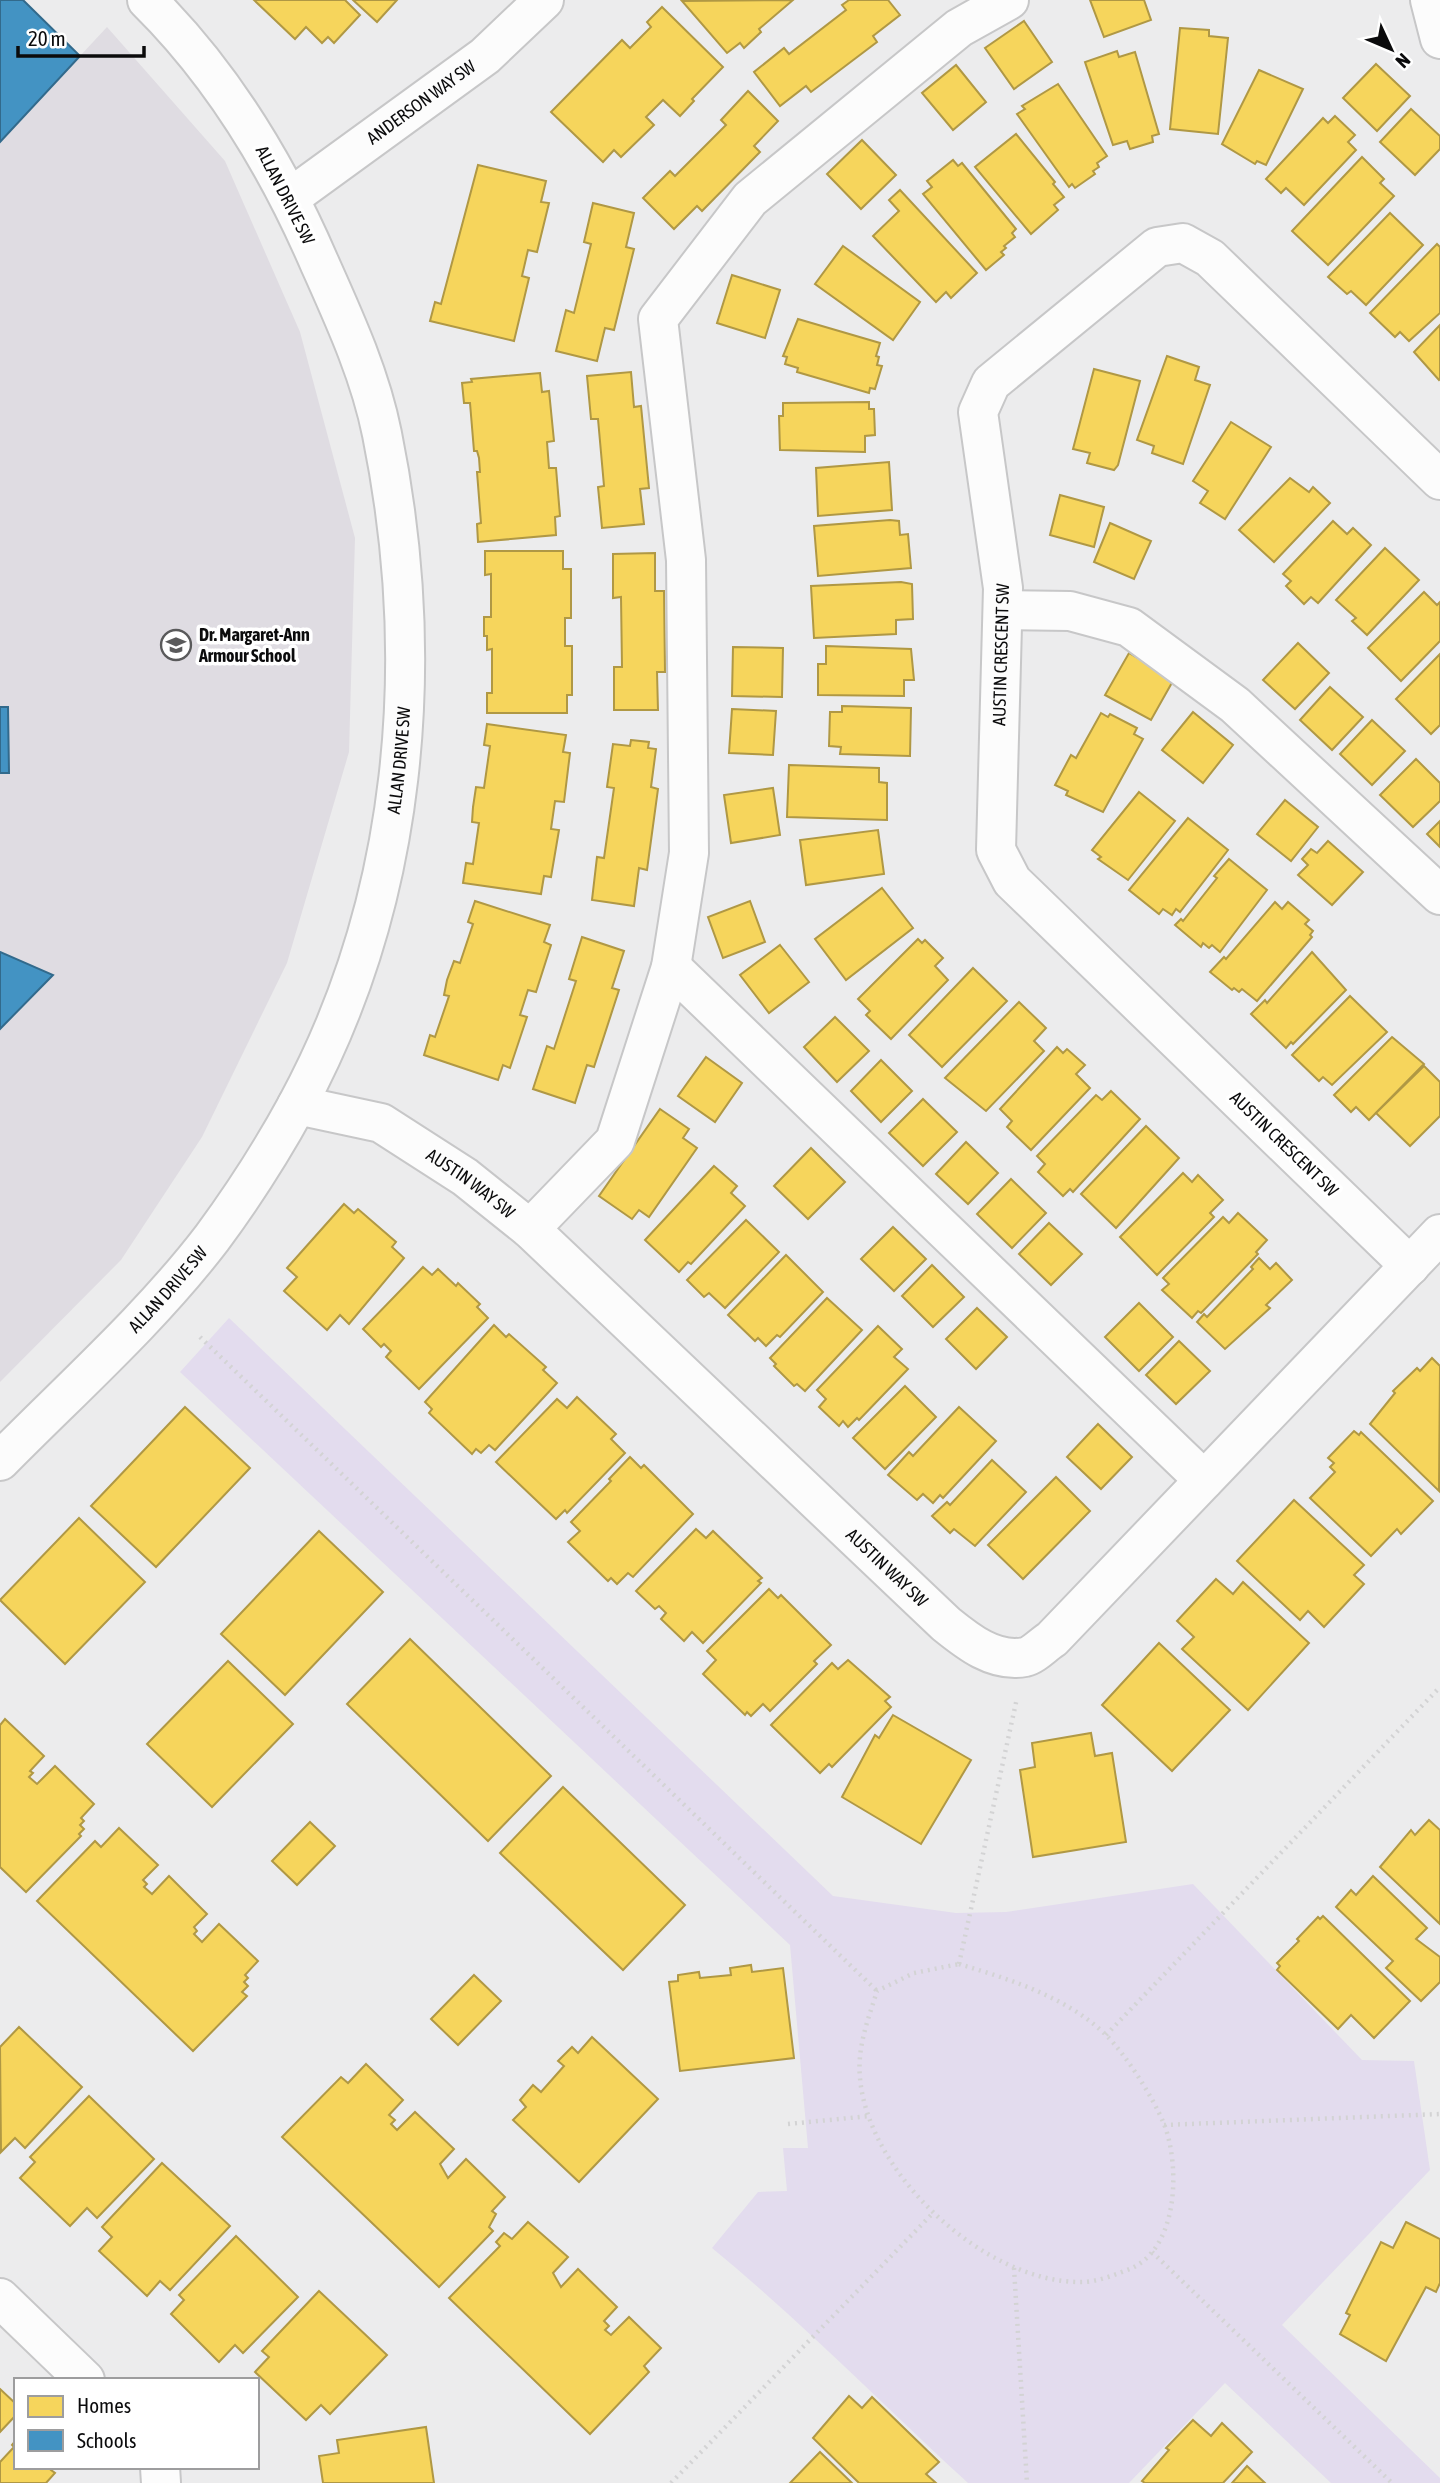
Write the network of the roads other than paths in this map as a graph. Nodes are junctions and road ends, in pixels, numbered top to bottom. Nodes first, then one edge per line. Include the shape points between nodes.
1 (147, 0) edge
2 (544, 0) edge
3 (1009, 0) edge
4 (1430, 0) edge
5 (1440, 39) edge
6 (291, 197) junction
7 (1440, 480) edge
8 (1003, 610) junction
9 (1440, 895) edge
10 (671, 967) junction
11 (297, 1105) junction
12 (530, 1229) junction
13 (1440, 1234) edge
14 (1410, 1266) junction
15 (0, 1461) edge
16 (1204, 1480) junction
17 (0, 2298) edge
18 (83, 2378) edge

1 - 6 street, ALLAN DRIVE SW via 187,40 238,108
2 - 6 street, ANDERSON WAY SW via 485,56
3 - 10 street via 959,28 750,199 658,319 686,560 689,853
4 - 5 street
6 - 11 street, ALLAN DRIVE SW via 360,356 382,433 405,596 403,753 394,828 359,967
7 - 8 street, AUSTIN CRESCENT SW via 1210,258 1184,243 1157,247 991,383 978,412
8 - 9 street via 1070,611 1129,627 1235,705
8 - 14 street, AUSTIN CRESCENT SW via 996,850 1012,881
10 - 12 street via 615,1141
10 - 16 street
11 - 12 street, AUSTIN WAY SW via 382,1123 465,1177
11 - 15 street, ALLAN DRIVE SW via 211,1239 153,1306
12 - 16 street, AUSTIN WAY SW via 974,1647 1001,1656 1026,1657 1052,1639
13 - 14 street
14 - 16 street
17 - 18 street

